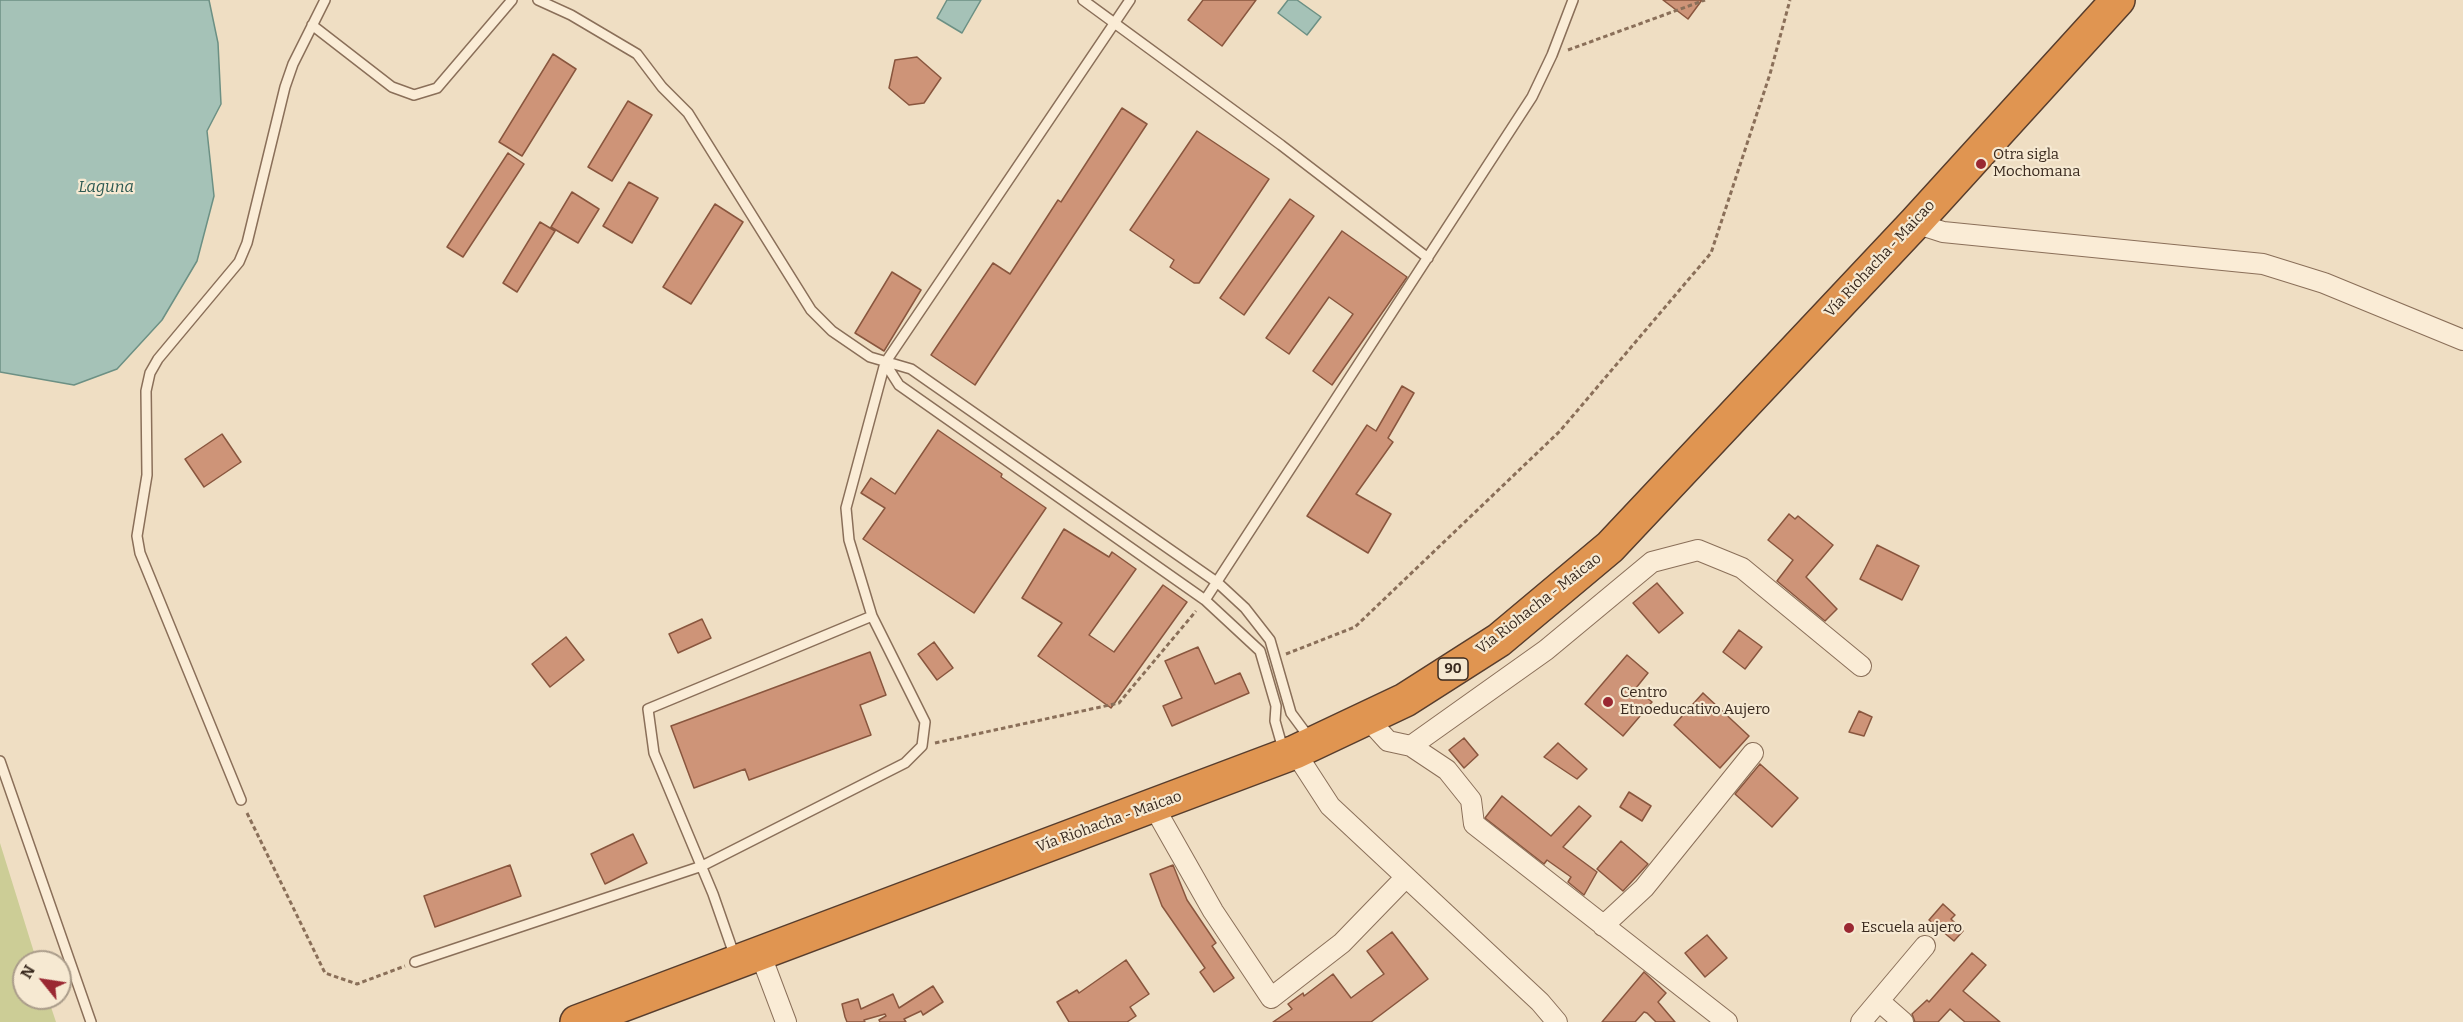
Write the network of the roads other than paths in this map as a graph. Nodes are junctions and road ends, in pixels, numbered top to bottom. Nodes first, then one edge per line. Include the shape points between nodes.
1 (324, 0) edge
2 (512, 0) edge
3 (538, 0) edge
4 (1083, 0) edge
5 (1131, 0) edge
6 (1573, 0) edge
7 (2118, 0) edge
8 (1115, 23) junction
9 (312, 25) junction
10 (1915, 223) junction
11 (1428, 258) junction
12 (2463, 340) edge
13 (885, 363) junction
14 (1218, 583) junction
15 (1205, 600) junction
16 (872, 616) junction
17 (1861, 666) dead end
18 (1291, 713) junction
19 (1368, 719) junction
20 (1275, 721) junction
21 (1411, 746) junction
22 (1298, 751) junction
23 (1753, 753) dead end
24 (0, 761) edge
25 (241, 800) road end
26 (1154, 807) junction
27 (702, 866) junction
28 (1406, 877) junction
29 (1603, 926) junction
30 (1925, 946) dead end
31 (748, 957) junction
32 (415, 962) road end
33 (1879, 1001) junction
34 (91, 1022) edge
35 (577, 1022) edge
36 (786, 1022) edge
37 (1557, 1022) edge
38 (1727, 1022) edge
39 (1861, 1022) edge
40 (1903, 1022) edge

1 - 9 lane
2 - 9 lane via 437,87 414,95 392,87
3 - 13 lane via 637,54 688,113 811,310 832,331
4 - 8 lane
5 - 8 lane
6 - 11 lane via 1532,96
7 - 10 highway, Vía Riohacha - Maicao / 90
8 - 11 lane
8 - 13 lane
9 - 25 lane via 285,87 248,243 239,262 158,359 146,391 147,475 137,536 140,553
10 - 12 street via 1943,232 2263,264 2324,283
10 - 19 highway, Vía Riohacha - Maicao / 90 via 1610,548 1499,640
11 - 14 lane
13 - 14 lane via 911,369
13 - 15 lane via 899,385
13 - 16 lane via 846,508 849,540
14 - 15 lane
14 - 18 lane via 1245,608 1270,640
15 - 20 lane via 1260,651 1276,706
16 - 27 lane via 925,722 922,746 905,763
16 - 27 lane via 648,710 654,753
17 - 21 street via 1742,568 1698,550 1652,562 1546,650
18 - 20 lane
18 - 22 lane
19 - 21 street via 1388,741
19 - 22 highway, Vía Riohacha - Maicao / 90
20 - 22 lane
21 - 29 street via 1447,770 1471,800 1474,824
22 - 26 highway, Vía Riohacha - Maicao / 90
22 - 28 street via 1330,806
23 - 29 street via 1644,888
24 - 34 lane
26 - 28 street via 1213,911 1271,998 1342,943
26 - 31 highway, Vía Riohacha - Maicao / 90
27 - 31 lane
27 - 32 lane
28 - 37 street
29 - 38 street
30 - 33 street
31 - 35 highway, Vía Riohacha - Maicao / 90
31 - 36 street
33 - 39 street
33 - 40 street

